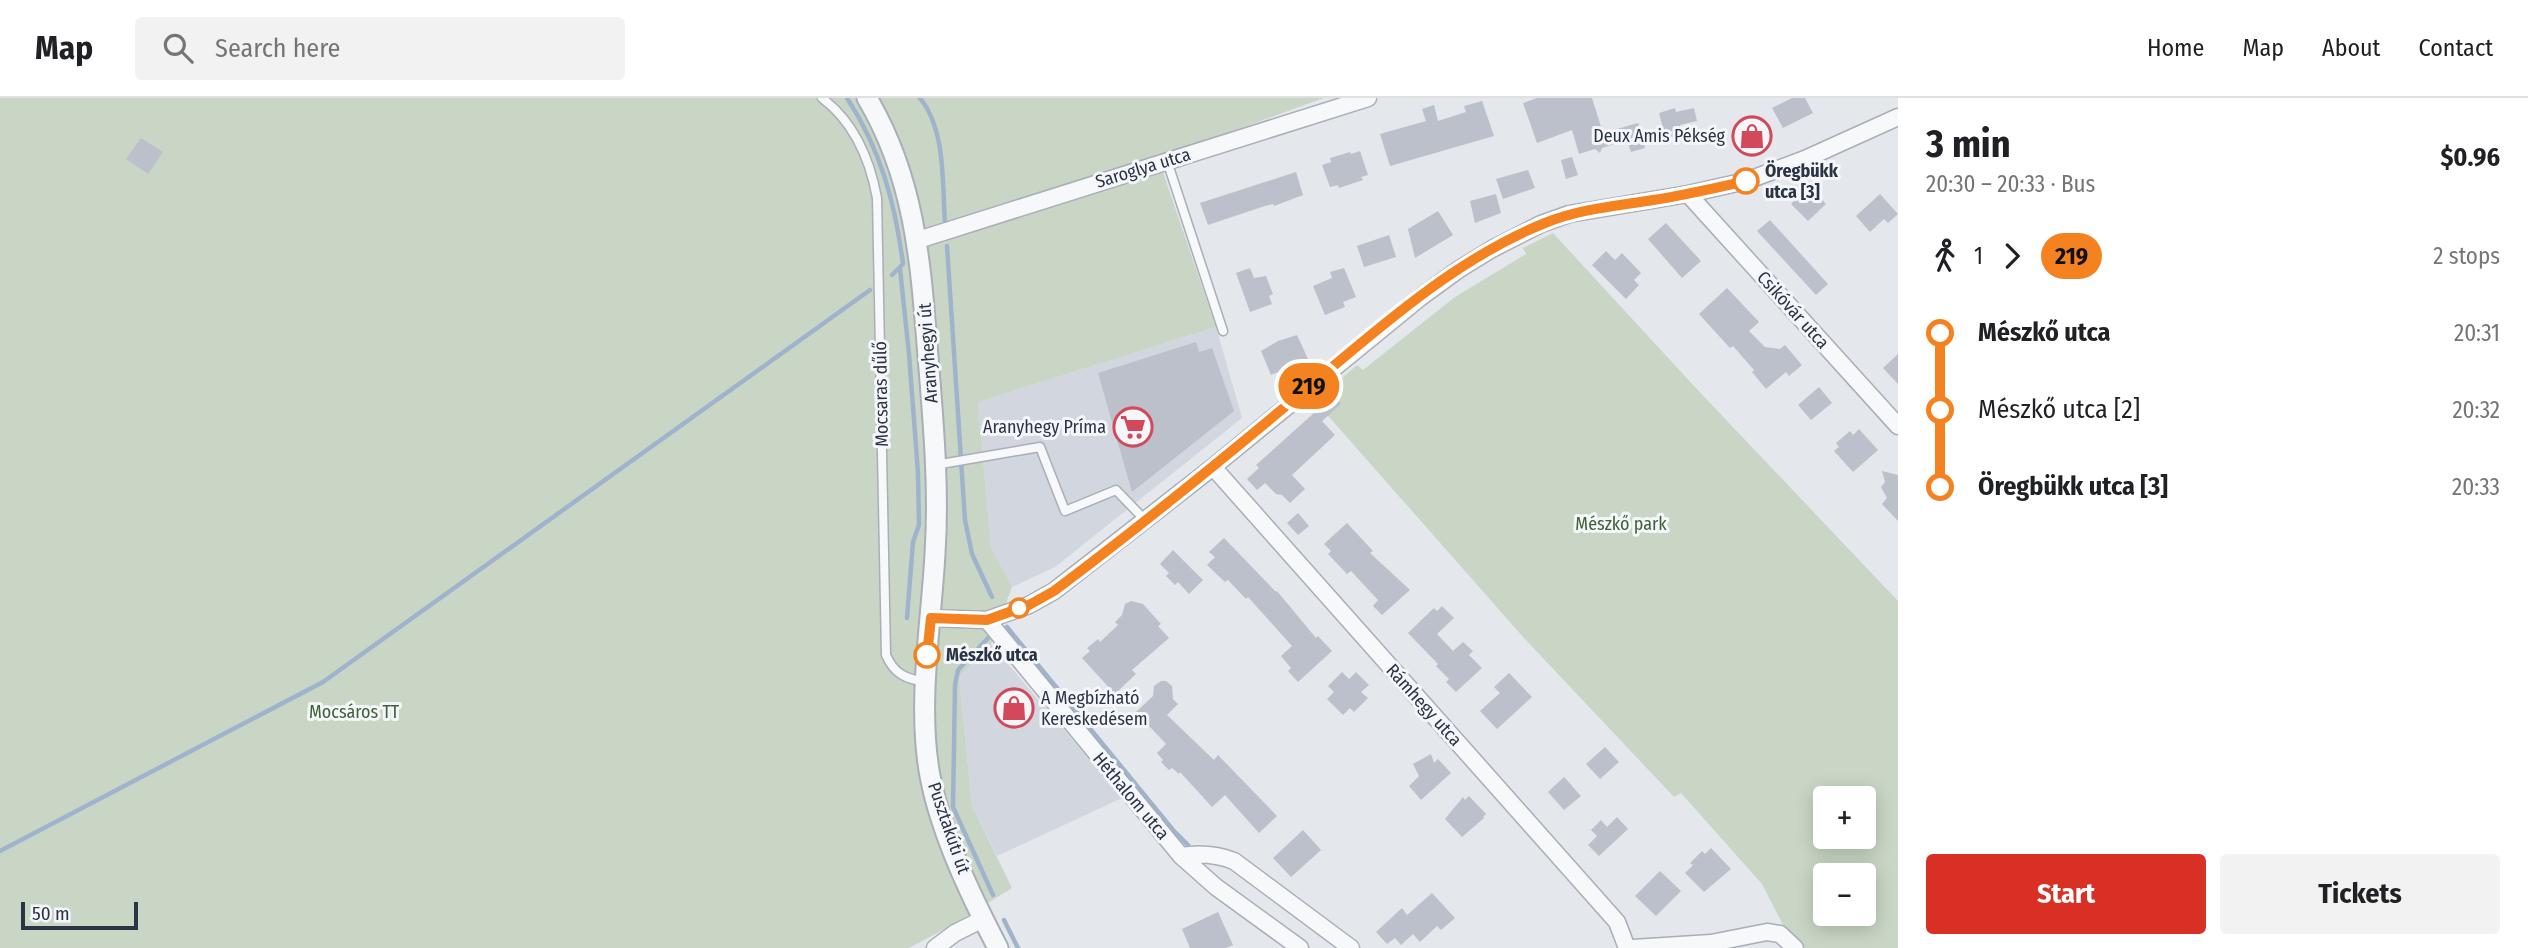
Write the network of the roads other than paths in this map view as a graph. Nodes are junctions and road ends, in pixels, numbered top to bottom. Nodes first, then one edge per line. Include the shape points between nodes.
1 (822, 98) edge
2 (867, 98) edge
3 (1368, 98) edge
4 (1898, 117) edge
5 (1167, 161) junction
6 (1688, 194) junction
7 (918, 240) junction
8 (1223, 331) dead end
9 (1898, 425) edge
10 (935, 465) junction
11 (1213, 467) junction
12 (1145, 520) junction
13 (931, 618) junction
14 (987, 620) junction
15 (926, 682) junction
16 (1181, 856) junction
17 (983, 919) junction
18 (935, 948) edge
19 (998, 948) edge
20 (1300, 948) edge
21 (1351, 948) edge
22 (1627, 948) edge
23 (1633, 948) edge
24 (1795, 948) edge

1 - 15 lane, Mocsaras dűlő via 857,140 875,187 886,655 899,674
2 - 7 street, Aranyhegyi út via 900,172
3 - 5 street, Saroglya utca
4 - 6 street via 1776,171
5 - 7 street, Saroglya utca
5 - 8 lane
6 - 9 street, Csikóvár utca
6 - 11 street via 1569,214 1492,249 1421,297
7 - 10 street, Aranyhegyi út
10 - 12 lane via 1040,447 1065,511 1116,490
10 - 13 street, Aranyhegyi út via 938,511
11 - 12 street
11 - 22 street, Rámhegy utca via 1617,922
12 - 14 street via 1054,591
13 - 14 street
13 - 15 street, Pusztakúti út
14 - 16 street, Héthalom utca
15 - 17 street, Pusztakúti út via 927,739 936,800
16 - 20 street, Héthalom utca
16 - 21 street via 1200,853 1234,861
17 - 18 street
17 - 19 street, Pusztakúti út
23 - 24 street via 1711,943 1767,932 1780,934

